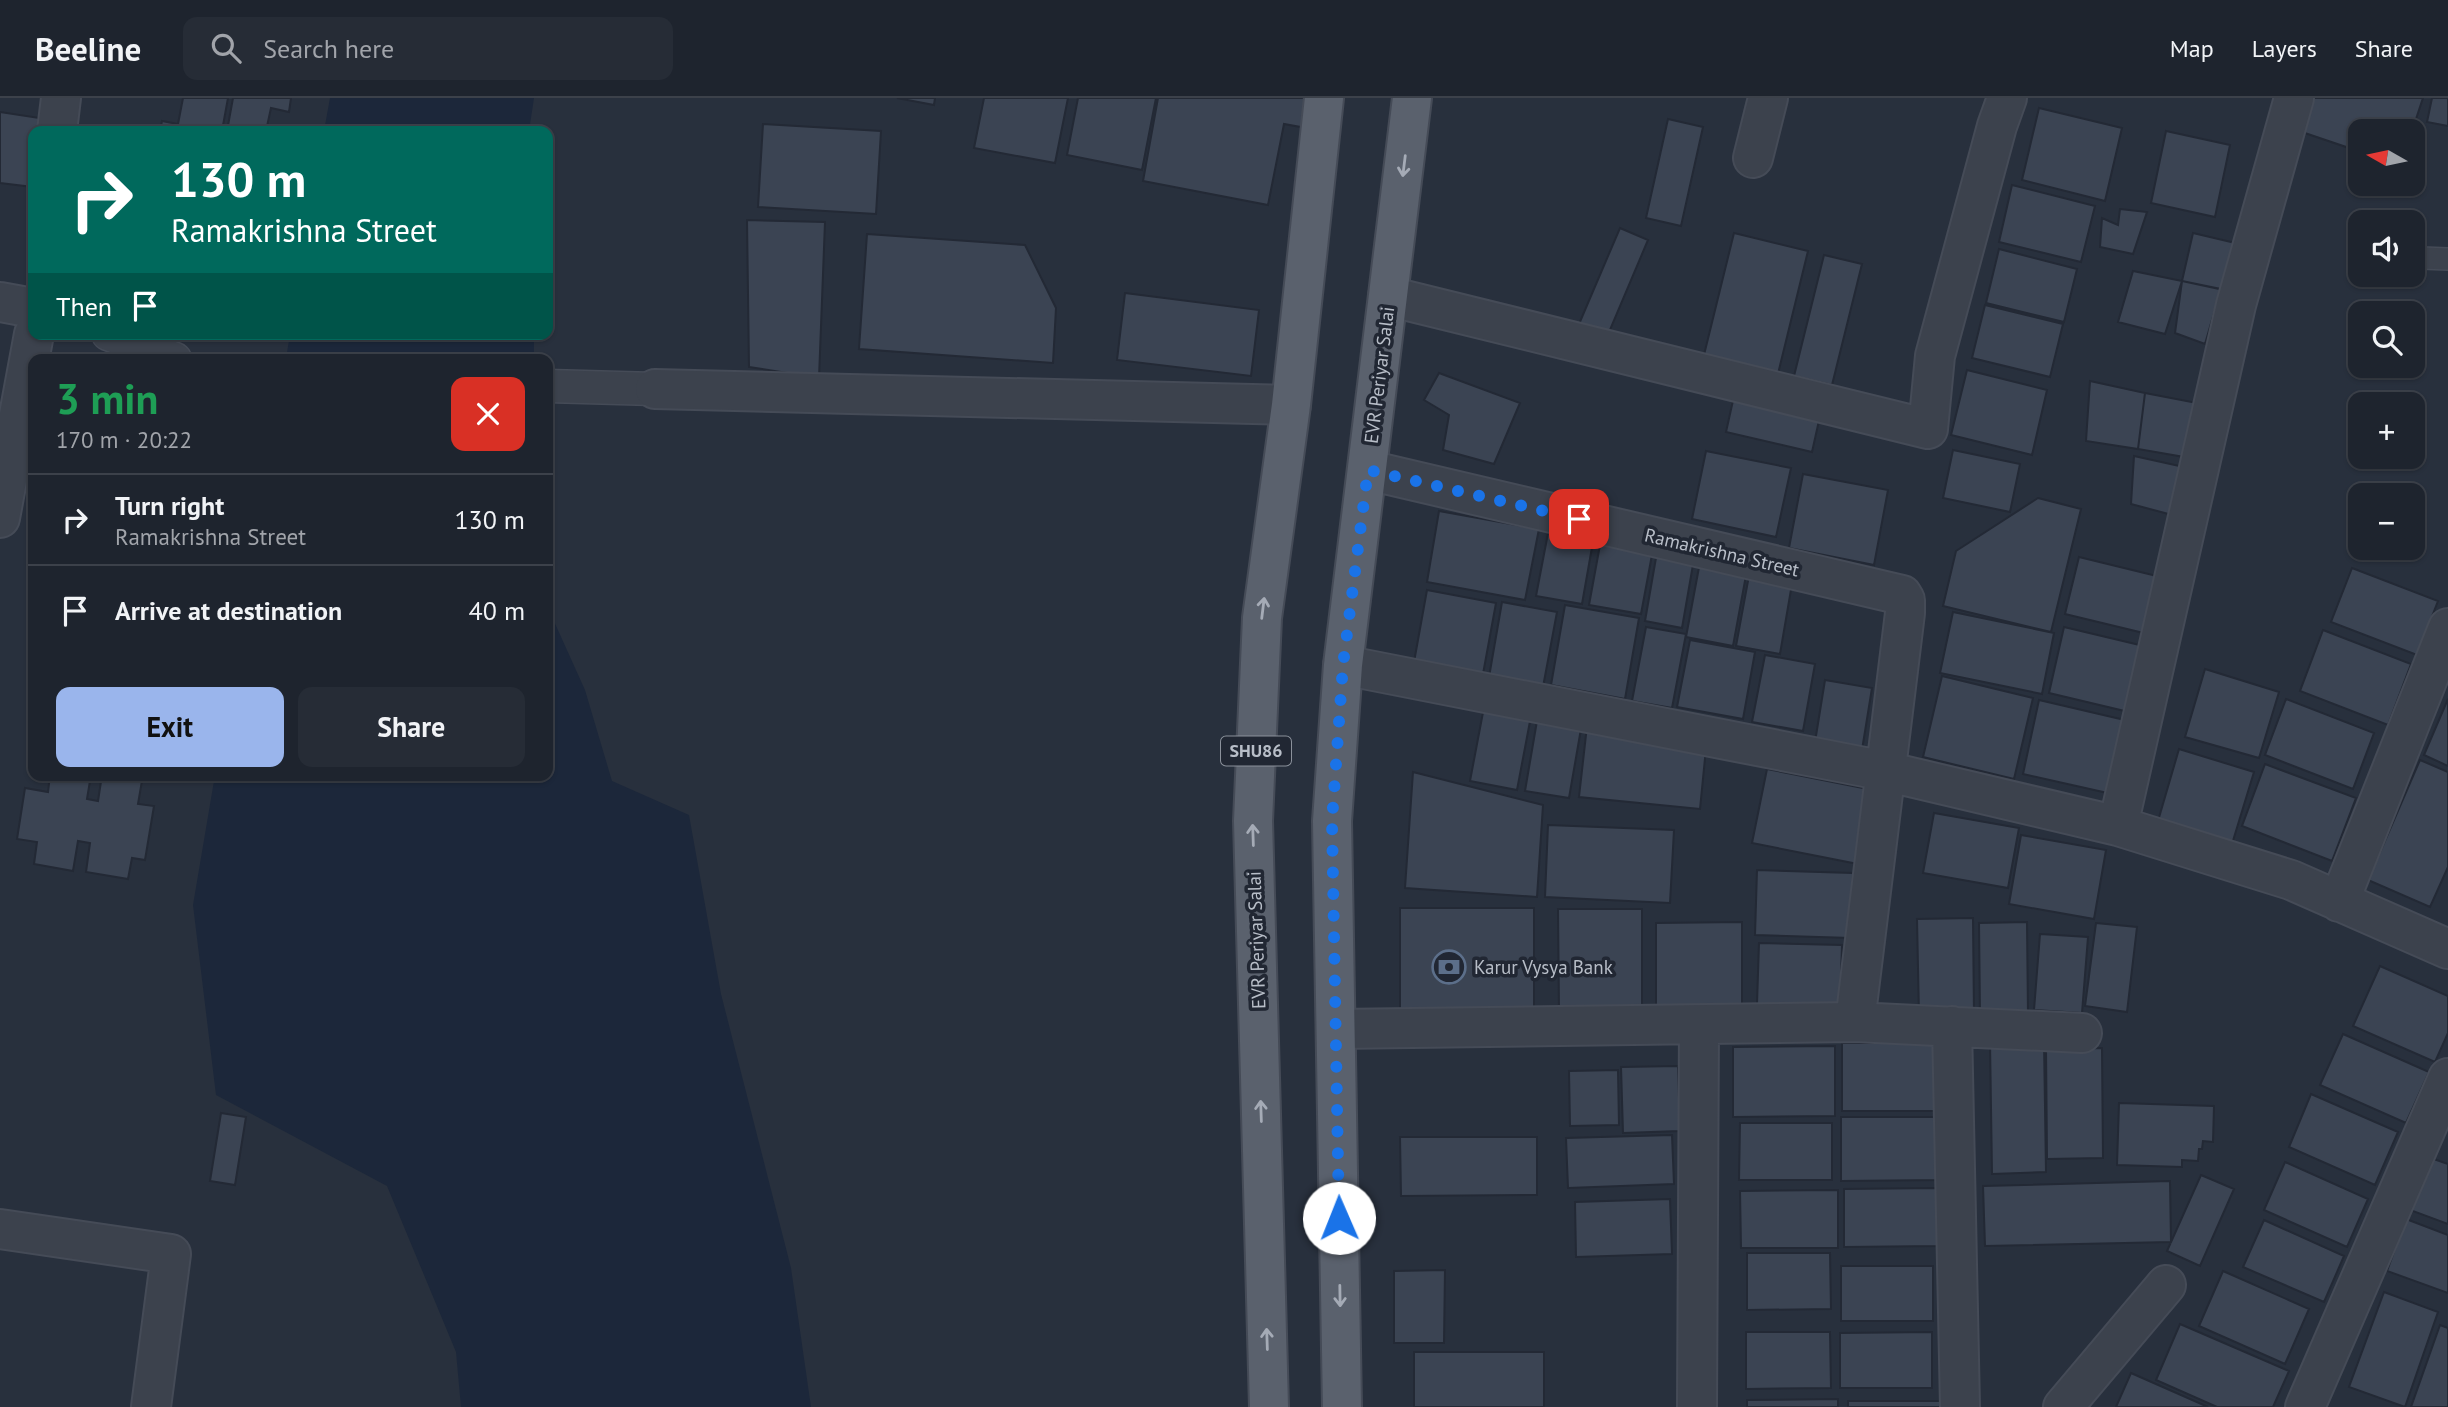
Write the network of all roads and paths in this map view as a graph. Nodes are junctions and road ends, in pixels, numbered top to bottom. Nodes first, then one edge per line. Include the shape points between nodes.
1 (61, 98) edge
2 (1324, 98) edge
3 (1412, 98) edge
4 (1768, 98) edge
5 (2007, 98) edge
6 (2294, 98) edge
7 (58, 126) edge
8 (1753, 158) dead end
9 (2425, 258) edge
10 (2448, 259) edge
11 (1388, 296) junction
12 (0, 302) edge
13 (28, 307) edge
14 (124, 340) edge
15 (162, 354) edge
16 (28, 366) edge
17 (553, 386) edge
18 (655, 389) joint
19 (1291, 405) junction
20 (1368, 470) junction
21 (0, 518) edge
22 (2448, 628) edge
23 (1343, 665) junction
24 (1885, 771) junction
25 (2118, 826) junction
26 (2339, 902) junction
27 (2448, 949) edge
28 (1855, 1021) junction
29 (1699, 1025) junction
30 (1952, 1026) junction
31 (1336, 1029) junction
32 (2082, 1033) dead end
33 (2448, 1079) edge
34 (0, 1229) edge
35 (2166, 1285) dead end
36 (2308, 1406) edge
37 (150, 1407) edge
38 (1269, 1407) edge
39 (1342, 1407) edge
40 (1697, 1407) edge
41 (1959, 1407) edge
42 (2063, 1407) edge

1 - 7 street
2 - 19 main road, EVR Periyar Salai / SHU86
3 -> 11 main road, EVR Periyar Salai
4 - 8 street
5 - 11 street via 1935,356 1928,429
6 - 25 street via 2236,305
9 - 10 lane
11 - 20 main road, EVR Periyar Salai
12 - 13 street
14 - 15 street
16 - 21 street
17 - 18 street
18 - 19 street
38 -> 19 main road, EVR Periyar Salai / SHU86 via 1253,821 1262,618
20 - 23 main road, EVR Periyar Salai
20 - 24 street, Ramakrishna Street via 1902,595 1905,613
22 - 26 street
23 - 24 street
23 - 31 main road, EVR Periyar Salai via 1332,821
24 - 25 street
24 - 28 street
25 - 26 street via 2291,880
26 - 27 street
28 - 29 street
28 - 30 street
29 - 31 street
29 - 40 street
30 - 32 street
30 - 41 street
31 -> 39 main road, EVR Periyar Salai
33 - 36 street
34 - 37 street via 171,1254
35 - 42 street

